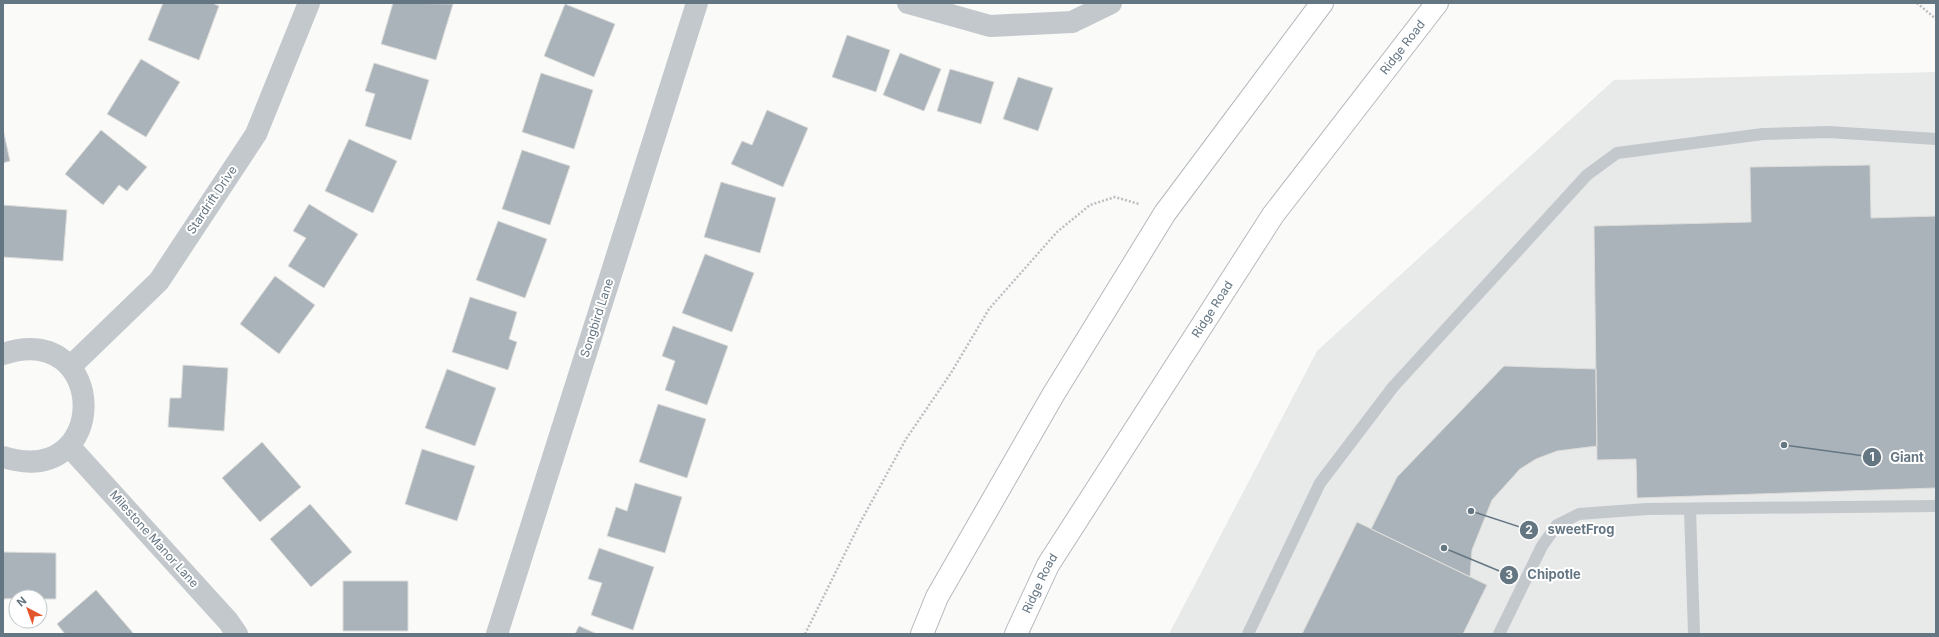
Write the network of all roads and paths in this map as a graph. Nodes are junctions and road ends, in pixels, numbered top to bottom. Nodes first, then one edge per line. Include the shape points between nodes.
1 (309, 3) edge
2 (697, 3) edge
3 (908, 3) edge
4 (1111, 3) edge
5 (1322, 3) edge
6 (1437, 3) edge
7 (1917, 3) edge
8 (1936, 19) edge
9 (1936, 139) edge
10 (1165, 213) junction
11 (3, 354) edge
12 (70, 367) junction
13 (69, 446) junction
14 (3, 457) edge
15 (1936, 506) edge
16 (1690, 509) junction
17 (237, 634) edge
18 (497, 634) edge
19 (805, 634) edge
20 (922, 634) edge
21 (1016, 634) edge
22 (1248, 634) edge
23 (1499, 634) edge
24 (1694, 634) edge

1 - 12 street, Stardrift Drive via 256,134 158,282
2 - 18 street, Songbird Lane
3 - 4 street via 990,26 1072,22
5 - 10 highway
6 - 21 highway, Ridge Road via 1273,214 1048,565
7 - 8 path
9 - 22 lane via 1829,132 1732,137 1617,153 1587,174 1393,387 1320,484
10 - 19 path via 1115,196 1090,205 1057,232 989,309 951,374 906,439 861,521
10 - 20 highway via 1045,409 937,597
11 - 12 street via 18,349 33,349 48,352
12 - 13 street via 81,384 85,400 79,432
13 - 14 street via 54,456 38,462 20,462
13 - 17 street, Milestone Manor Lane
15 - 16 lane
16 - 23 lane via 1579,514 1557,525 1542,546
16 - 24 lane

